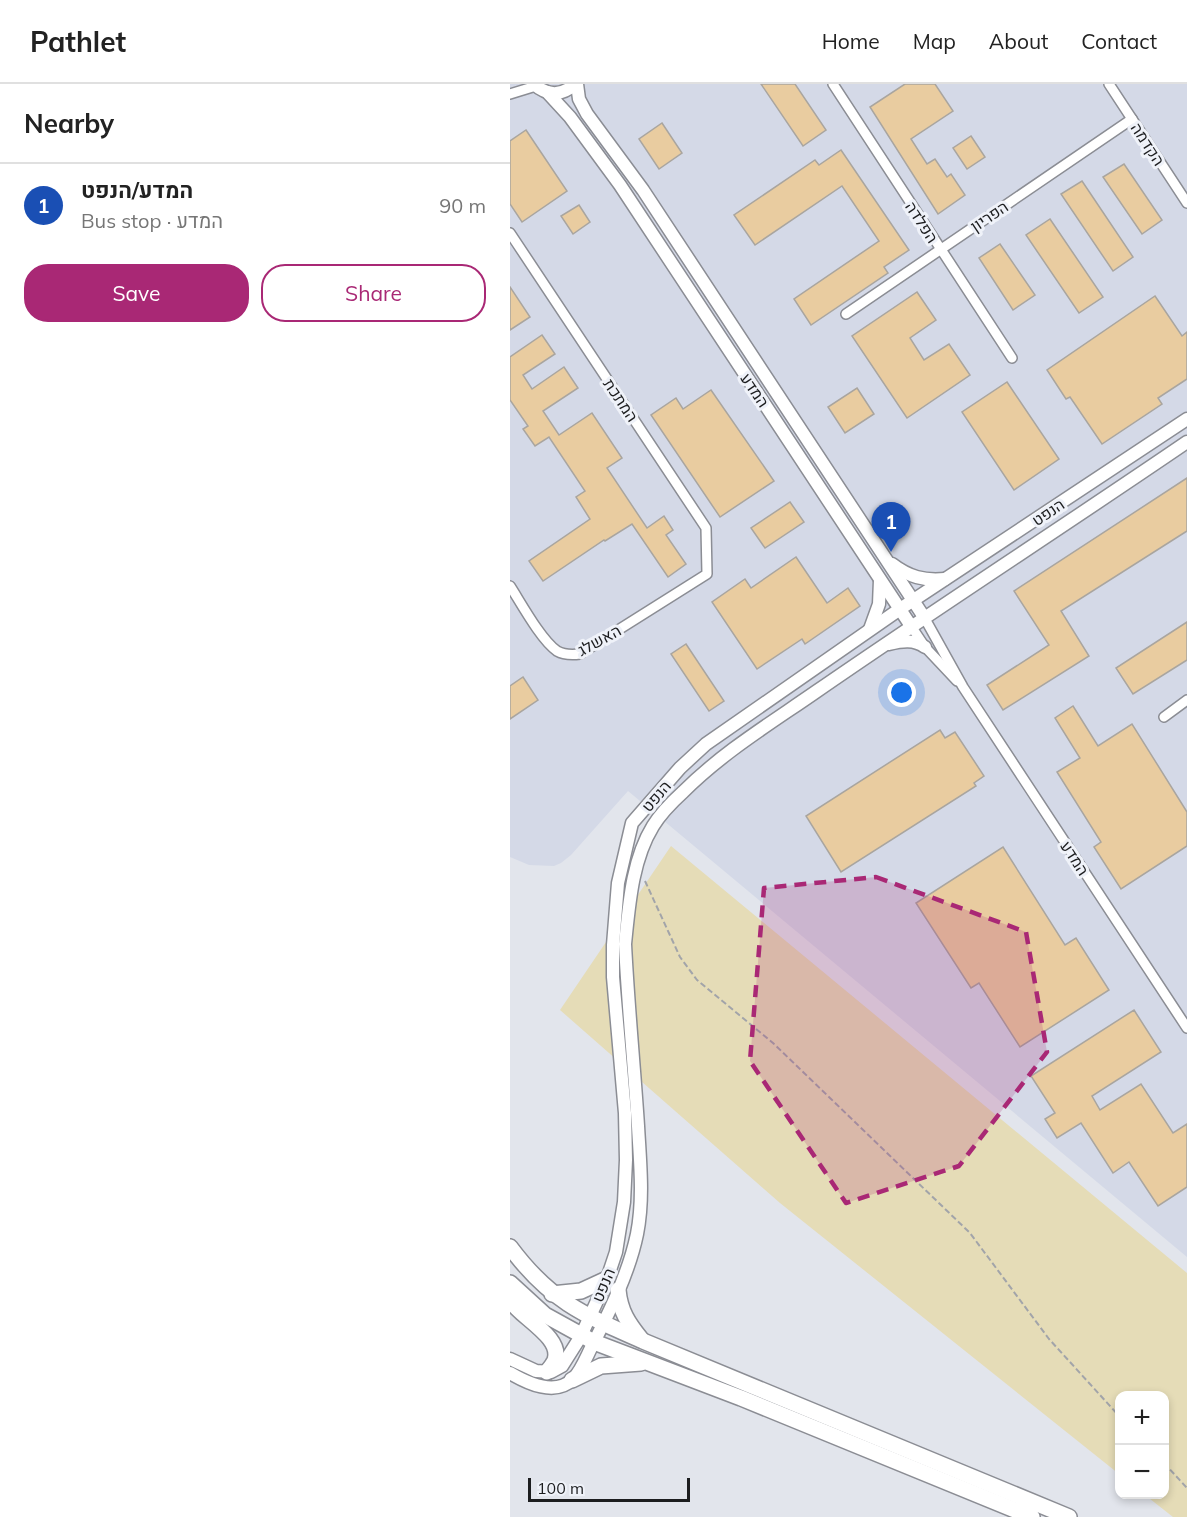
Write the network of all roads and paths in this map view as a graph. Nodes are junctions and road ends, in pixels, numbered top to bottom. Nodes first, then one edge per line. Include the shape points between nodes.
1 (517, 84) edge
2 (576, 84) edge
3 (833, 84) edge
4 (1109, 84) edge
5 (539, 87) edge
6 (510, 93) edge
7 (1132, 119) junction
8 (1187, 203) edge
9 (510, 233) edge
10 (940, 250) junction
11 (846, 314) dead end
12 (1012, 358) dead end
13 (1187, 420) edge
14 (1187, 442) edge
15 (889, 562) junction
16 (707, 574) joint
17 (880, 578) junction
18 (946, 579) junction
19 (510, 586) edge
20 (913, 600) junction
21 (900, 609) junction
22 (924, 617) junction
23 (911, 626) junction
24 (869, 630) junction
25 (882, 646) junction
26 (925, 647) junction
27 (963, 687) junction
28 (1187, 700) edge
29 (1164, 717) dead end
30 (638, 865) junction
31 (1187, 1028) edge
32 (510, 1247) edge
33 (607, 1279) junction
34 (510, 1283) edge
35 (618, 1290) junction
36 (552, 1294) junction
37 (510, 1300) edge
38 (596, 1320) junction
39 (587, 1339) junction
40 (643, 1341) junction
41 (510, 1359) edge
42 (651, 1363) junction
43 (546, 1372) junction
44 (510, 1373) edge
45 (572, 1380) junction
46 (1115, 1413) edge
47 (1169, 1468) edge
48 (1187, 1488) edge
49 (1032, 1517) edge
50 (1069, 1517) edge

1 - 6 street
2 - 5 street via 561,92
2 - 15 street, המדע via 587,114 643,190
3 - 10 street, הפלדה
4 - 7 street, הקדמה
5 - 6 street
5 - 17 street, המדע via 570,117 606,165
7 - 8 street, הקדמה
7 - 10 street, הפריון
9 - 16 street, המתכת via 706,528
10 - 11 street, הפריון
10 - 12 street, הפלדה
13 - 18 street, הנפט
14 - 22 street, הנפט
15 - 18 street via 918,579
15 - 20 street, המדע
16 - 19 street, האשלג via 580,654 569,655 558,652 548,642
17 - 21 street, המדע
17 - 24 street via 879,608
18 - 20 street, הנפט
20 - 21 street, הנפט
20 - 22 street, המדע
21 - 23 street, המדע
21 - 24 street, הנפט
22 - 23 street, הנפט
22 - 27 street, המדע
23 - 25 street, הנפט
23 - 26 street, המדע
24 - 33 street, הנפט via 706,744 632,823 618,883 612,945 625,1113 624,1202 621,1230
25 - 26 street via 907,641
25 - 30 street, הנפט via 693,782 654,824
26 - 27 street, המדע
27 - 31 street, המדע
28 - 29 street
30 - 35 street, הנפט via 625,944 641,1204 637,1234
30 - 46 path via 676,951 697,980 773,1043 970,1233 1048,1339
32 - 36 highway
33 - 36 highway via 581,1291
33 - 38 street, הנפט
34 - 39 highway via 545,1315
35 - 38 street, הנפט
35 - 40 highway via 622,1312
36 - 38 highway
37 - 43 highway via 550,1339 556,1355
38 - 39 street, הנפט
38 - 40 highway
39 - 42 highway
39 - 43 street, הנפט via 562,1366
39 - 45 street, הנפט
40 - 50 highway
41 - 43 street
42 - 45 highway via 601,1366
42 - 49 highway
44 - 45 street via 546,1388
47 - 48 path

